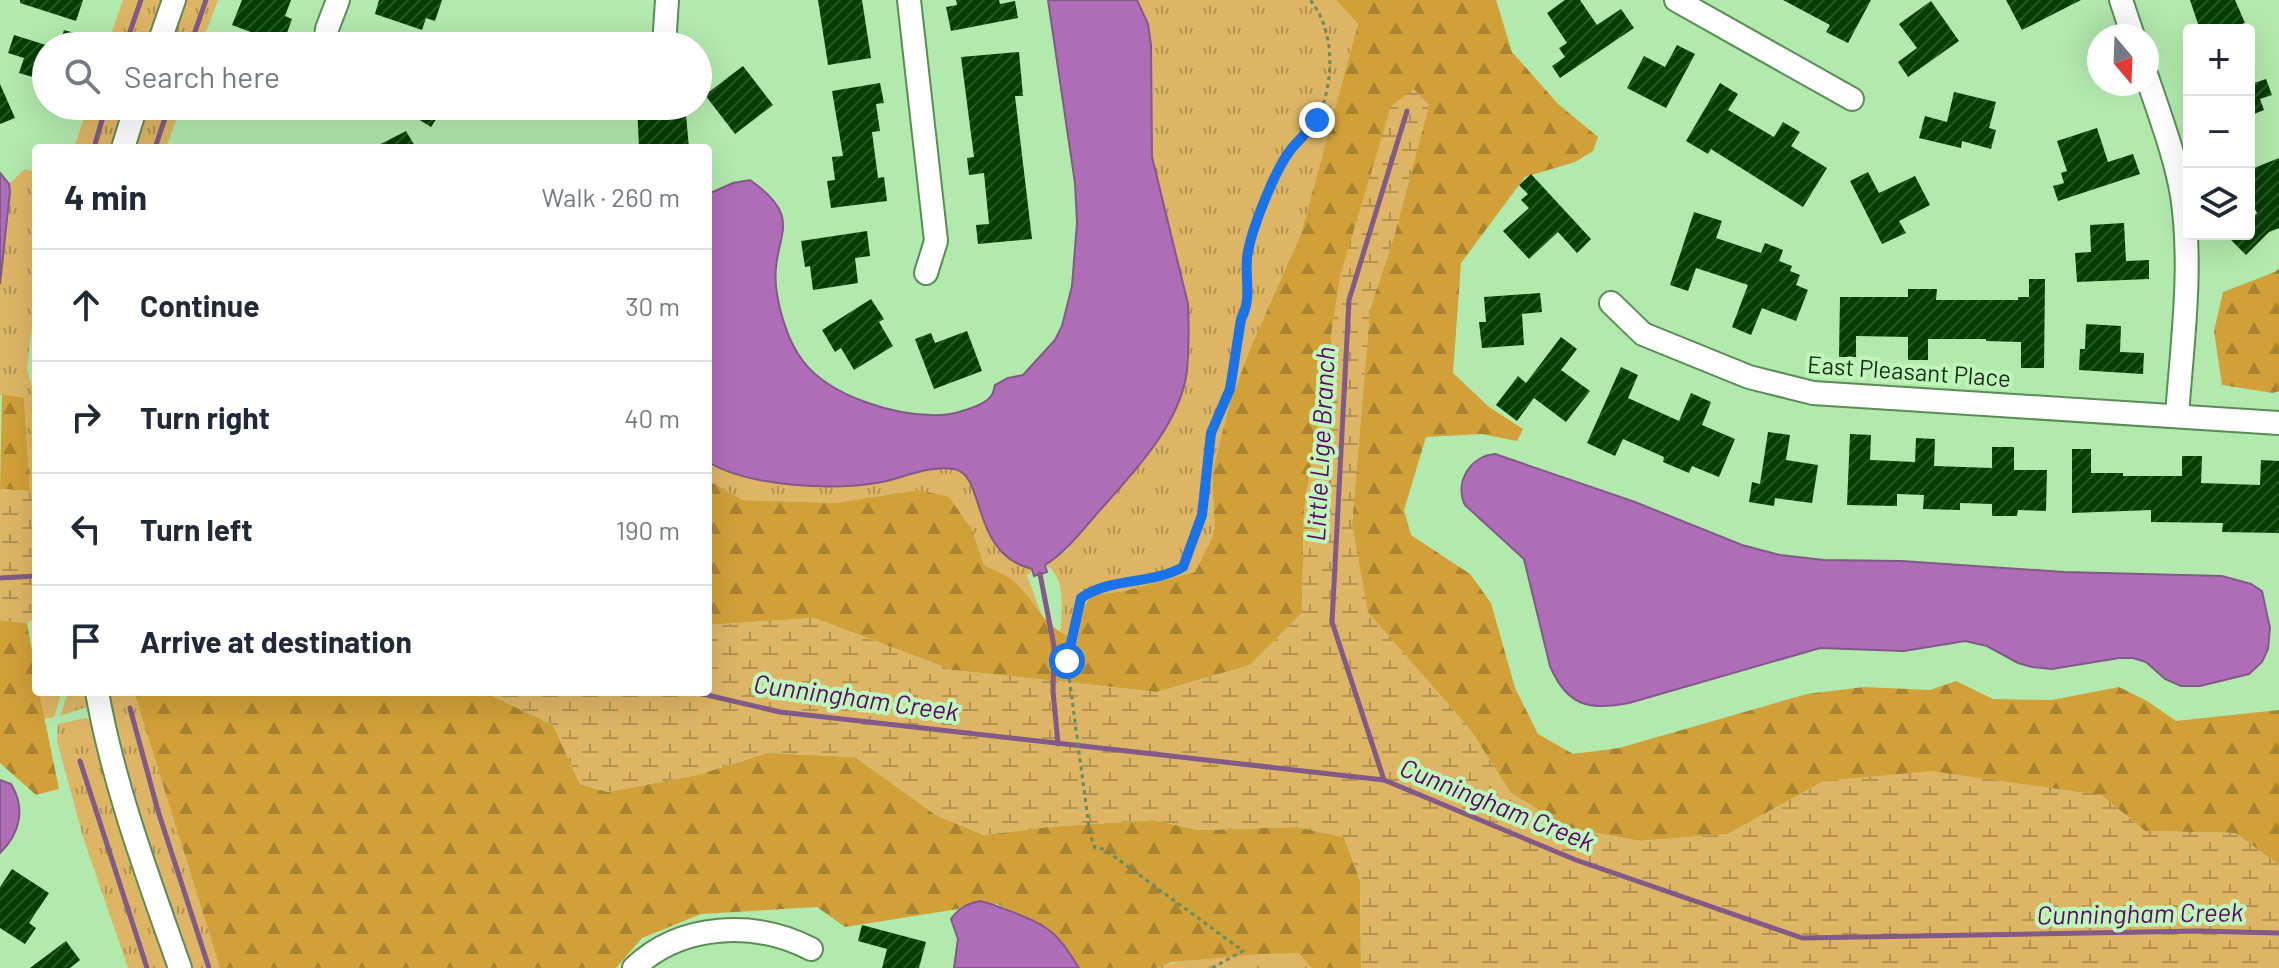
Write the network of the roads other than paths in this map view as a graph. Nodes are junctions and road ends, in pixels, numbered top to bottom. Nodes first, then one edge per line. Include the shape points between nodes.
1 (174, 0) edge
2 (338, 0) edge
3 (667, 0) edge
4 (909, 0) edge
5 (1676, 0) edge
6 (2121, 0) edge
7 (2129, 24) edge
8 (163, 32) edge
9 (327, 32) edge
10 (665, 32) edge
11 (2153, 96) edge
12 (1852, 99) dead end
13 (132, 120) edge
14 (124, 144) edge
15 (926, 273) dead end
16 (1611, 303) dead end
17 (2177, 416) junction
18 (2279, 423) edge
19 (98, 696) edge
20 (811, 949) dead end
21 (180, 968) edge
22 (634, 968) edge

1 - 8 street
2 - 9 street
3 - 10 street
4 - 15 street via 936,241
5 - 12 street
6 - 7 street
11 - 17 street via 2173,154 2186,235
13 - 14 street
16 - 17 street, East Pleasant Place via 1643,334 1780,387
17 - 18 street, East Pleasant Place
19 - 21 street via 131,826
20 - 22 street via 768,932 717,930 662,948

